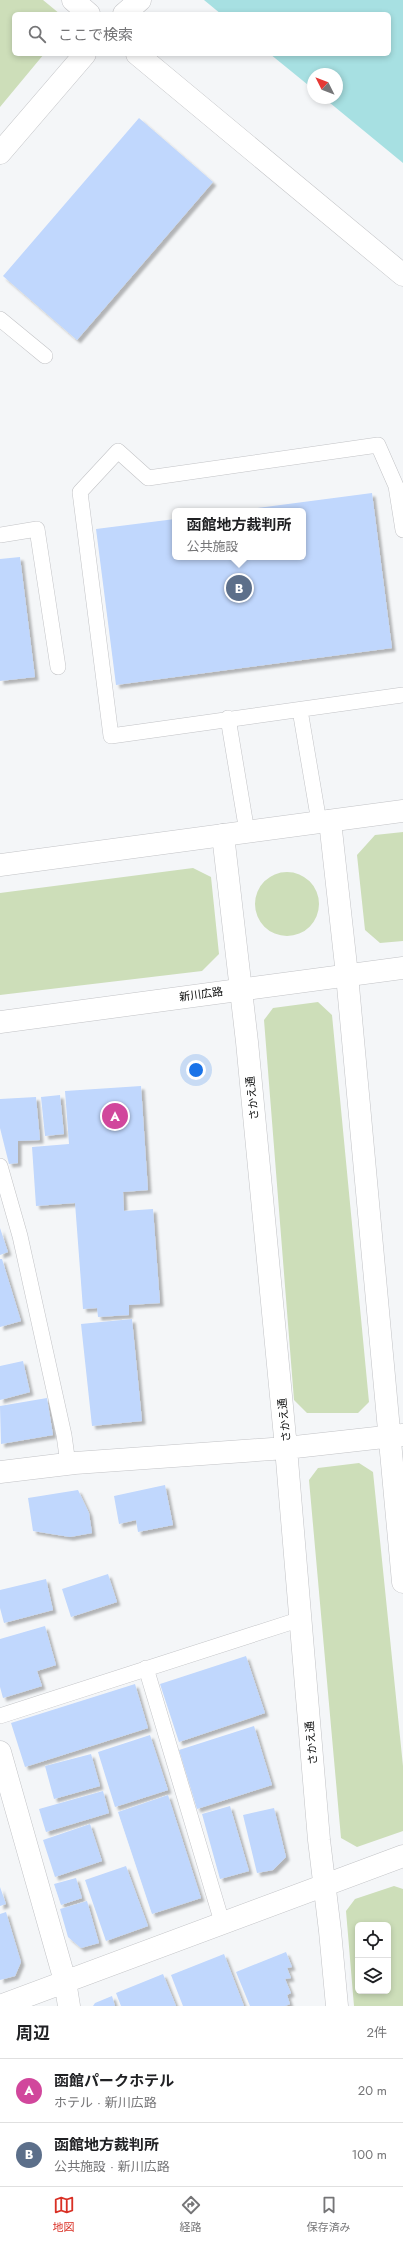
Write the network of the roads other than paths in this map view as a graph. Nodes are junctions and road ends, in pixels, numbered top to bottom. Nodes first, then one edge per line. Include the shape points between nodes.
1 (73, 0) edge
2 (140, 0) edge
3 (87, 12) edge
4 (126, 12) edge
5 (83, 56) edge
6 (139, 56) edge
7 (0, 153) edge
8 (403, 275) edge
9 (0, 319) edge
10 (45, 356) dead end
11 (403, 530) edge
12 (0, 535) edge
13 (58, 667) dead end
14 (403, 695) edge
15 (300, 710) junction
16 (228, 718) junction
17 (403, 811) edge
18 (324, 821) junction
19 (247, 832) junction
20 (223, 835) junction
21 (0, 865) edge
22 (403, 968) edge
23 (347, 975) junction
24 (240, 988) junction
25 (0, 1022) edge
26 (0, 1166) edge
27 (397, 1435) edge
28 (286, 1448) junction
29 (68, 1464) junction
30 (0, 1472) edge
31 (403, 1582) edge
32 (301, 1619) junction
33 (146, 1668) junction
34 (0, 1716) edge
35 (0, 1753) edge
36 (403, 1856) edge
37 (324, 1884) junction
38 (222, 1922) junction
39 (65, 1981) junction
40 (0, 2006) edge
41 (69, 2006) edge
42 (337, 2006) edge

1 - 3 street
2 - 4 street
5 - 7 street
6 - 8 street
9 - 10 lane
11 - 16 lane via 396,486 378,445 148,478 118,451 80,492 111,736
12 - 13 lane via 37,529
14 - 15 lane
15 - 16 lane
15 - 18 lane
16 - 19 lane
17 - 18 street
18 - 19 street
18 - 23 street
19 - 20 street
20 - 21 street
20 - 24 street, さかえ通
22 - 23 street, 新川広路
23 - 24 street, 新川広路
23 - 27 street
24 - 25 street, 新川広路
24 - 28 street, さかえ通
26 - 29 lane via 20,1236
27 - 28 street
27 - 31 street
28 - 29 street
28 - 32 street, さかえ通
29 - 30 street
32 - 33 lane
32 - 37 street, さかえ通
33 - 34 lane
33 - 38 lane
35 - 39 street
36 - 37 street
37 - 38 street
37 - 42 street, さかえ通
38 - 39 street
39 - 40 street
39 - 41 street

